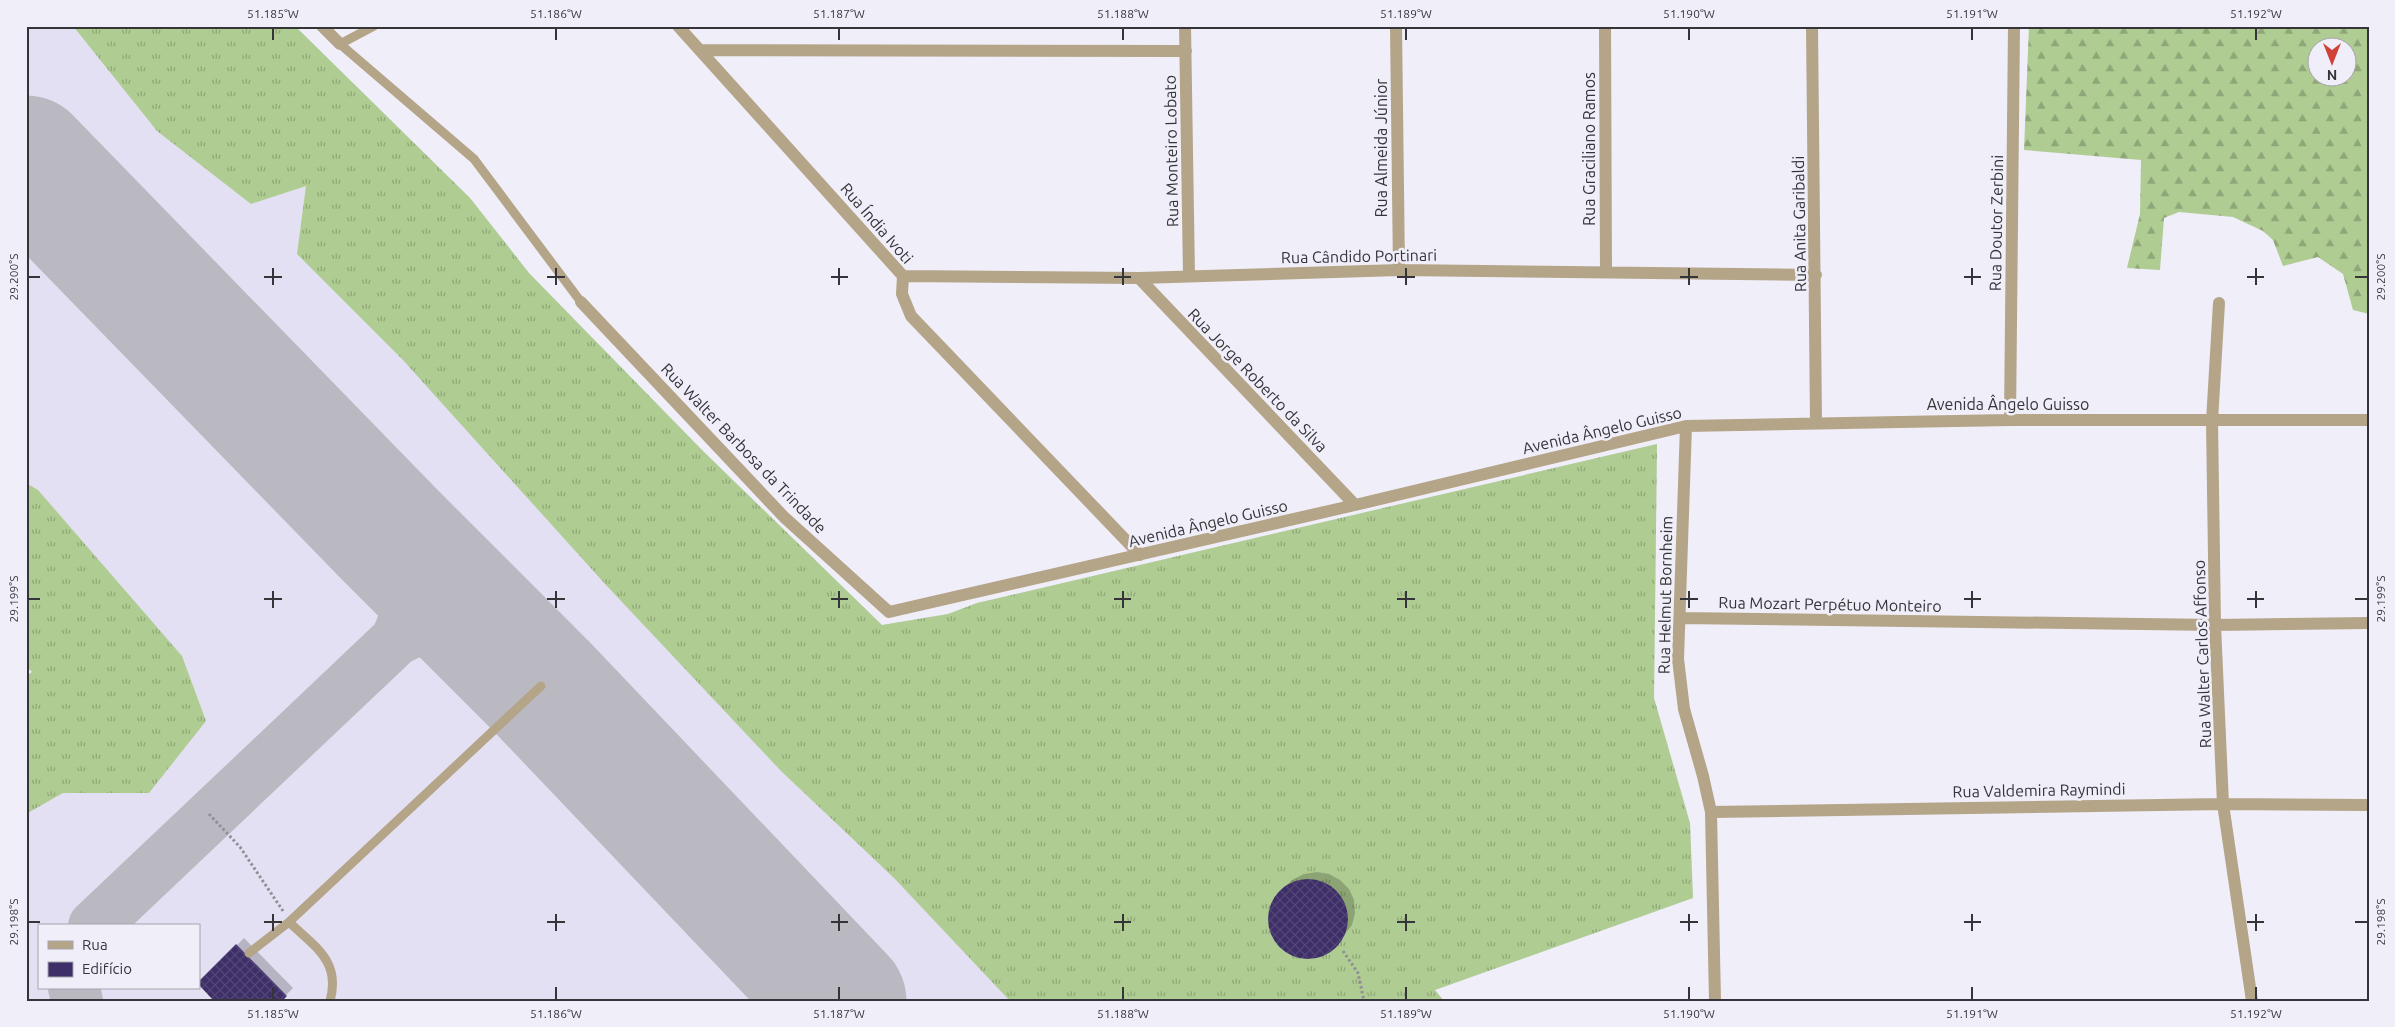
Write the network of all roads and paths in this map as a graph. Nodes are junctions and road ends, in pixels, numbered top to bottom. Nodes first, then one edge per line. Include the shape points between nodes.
1 (322, 26) edge
2 (374, 26) edge
3 (678, 26) edge
4 (1185, 26) edge
5 (1396, 26) edge
6 (1604, 26) edge
7 (1812, 26) edge
8 (2014, 26) edge
9 (340, 44) junction
10 (701, 50) junction
11 (1186, 51) junction
12 (1399, 270) junction
13 (1606, 272) junction
14 (1816, 275) junction
15 (903, 276) junction
16 (1189, 276) junction
17 (1138, 278) junction
18 (581, 302) joint
19 (2219, 303) dead end
20 (2010, 420) junction
21 (2369, 420) edge
22 (2212, 421) junction
23 (1816, 422) junction
24 (1686, 426) junction
25 (1355, 505) junction
26 (1140, 555) junction
27 (889, 612) joint
28 (1680, 618) junction
29 (2369, 624) edge
30 (2216, 625) junction
31 (541, 686) dead end
32 (2223, 804) junction
33 (2369, 805) edge
34 (1711, 812) junction
35 (210, 814) dead end
36 (289, 922) junction
37 (1343, 951) dead end
38 (249, 953) dead end
39 (330, 1001) edge
40 (1364, 1001) edge
41 (1715, 1001) edge
42 (2252, 1001) edge

1 - 9 street
2 - 9 lane
3 - 10 street, Rua Índia Ivoti
4 - 11 street, Rua Monteiro Lobato
5 - 12 street, Rua Almeida Júnior
6 - 13 street, Rua Graciliano Ramos
7 - 14 street, Rua Anita Garibaldi
8 - 20 street, Rua Doutor Zerbini
9 - 18 lane via 474,160
10 - 11 street
10 - 15 street, Rua Índia Ivoti
11 - 16 street, Rua Monteiro Lobato
12 - 13 street, Rua Cândido Portinari
12 - 16 street, Rua Cândido Portinari
13 - 14 street, Rua Cândido Portinari
14 - 23 street, Rua Anita Garibaldi
15 - 17 street, Rua Cândido Portinari
15 - 26 street, Rua Índia Ivoti via 902,294 910,316
16 - 17 street, Rua Cândido Portinari
17 - 25 street, Rua Jorge Roberto da Silva
18 - 27 street, Rua Walter Barbosa da Trindade via 784,516
19 - 22 street, Rua Walter Carlos Affonso
20 - 22 street, Avenida Ângelo Guisso
20 - 23 street, Avenida Ângelo Guisso
21 - 22 street, Avenida Ângelo Guisso
22 - 30 street, Rua Walter Carlos Affonso
23 - 24 street, Avenida Ângelo Guisso
24 - 25 street, Avenida Ângelo Guisso
24 - 28 street, Rua Helmut Bornheim
25 - 26 street, Avenida Ângelo Guisso
26 - 27 street, Avenida Ângelo Guisso
28 - 30 street, Rua Mozart Perpétuo Monteiro
28 - 34 street, Rua Helmut Bornheim via 1678,659 1684,709
29 - 30 street, Rua Mozart Perpétuo Monteiro
30 - 32 street, Rua Walter Carlos Affonso
31 - 36 lane
32 - 33 street, Rua Valdemira Raymindi
32 - 34 street, Rua Valdemira Raymindi
32 - 42 street, Rua Walter Carlos Affonso
34 - 41 street, Rua Helmut Bornheim
35 - 36 path via 240,847
36 - 38 lane
36 - 39 lane via 322,955 333,971 334,989
37 - 40 path via 1358,973

